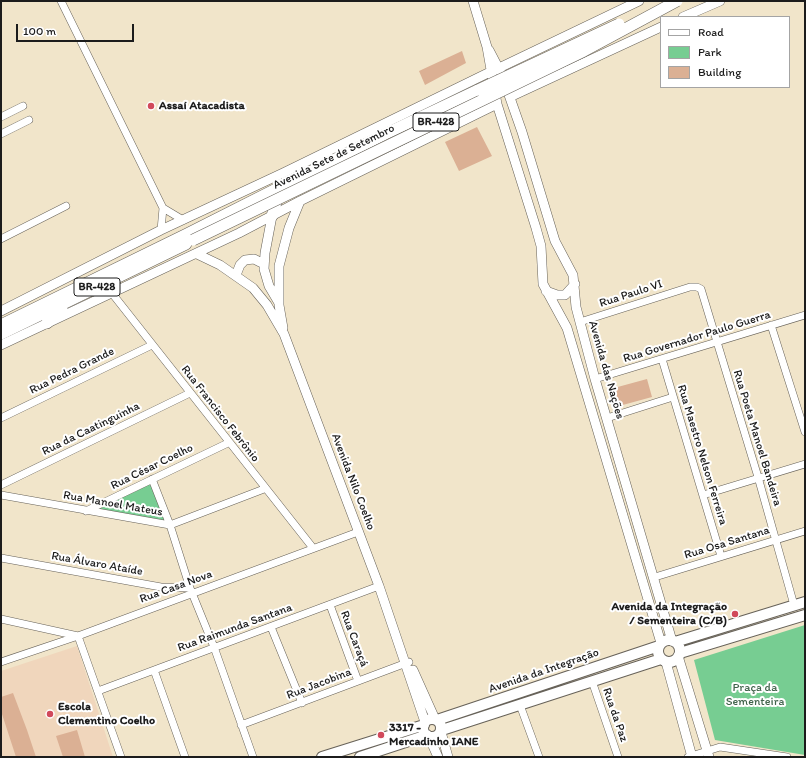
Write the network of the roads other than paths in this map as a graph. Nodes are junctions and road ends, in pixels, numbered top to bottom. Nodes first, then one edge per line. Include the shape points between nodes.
1 (62, 1) edge
2 (473, 1) edge
3 (639, 1) edge
4 (664, 1) edge
5 (677, 1) edge
6 (720, 1) edge
7 (686, 16) edge
8 (660, 27) edge
9 (487, 47) junction
10 (499, 68) junction
11 (490, 72) junction
12 (510, 97) junction
13 (497, 104) junction
14 (23, 106) dead end
15 (478, 115) junction
16 (1, 117) edge
17 (501, 119) junction
18 (29, 120) dead end
19 (1, 134) edge
20 (277, 199) junction
21 (300, 201) junction
22 (66, 206) dead end
23 (163, 208) junction
24 (272, 216) junction
25 (183, 220) junction
26 (161, 230) junction
27 (190, 237) junction
28 (1, 238) edge
29 (197, 254) junction
30 (264, 264) junction
31 (236, 276) junction
32 (575, 284) junction
33 (690, 287) joint
34 (546, 291) junction
35 (111, 292) junction
36 (72, 300) junction
37 (279, 304) junction
38 (1, 311) edge
39 (805, 315) edge
40 (580, 322) junction
41 (47, 323) junction
42 (1, 324) edge
43 (771, 325) junction
44 (1, 334) edge
45 (284, 334) junction
46 (716, 342) junction
47 (1, 345) edge
48 (152, 345) junction
49 (662, 359) junction
50 (595, 379) junction
51 (190, 393) junction
52 (673, 398) junction
53 (1, 418) edge
54 (607, 418) junction
55 (805, 432) edge
56 (228, 442) junction
57 (805, 464) edge
58 (758, 477) junction
59 (152, 479) junction
60 (1, 485) edge
61 (264, 489) junction
62 (1, 495) edge
63 (703, 495) junction
64 (86, 511) junction
65 (170, 525) junction
66 (805, 531) edge
67 (358, 532) junction
68 (776, 540) junction
69 (313, 548) junction
70 (721, 556) junction
71 (1, 558) edge
72 (654, 577) junction
73 (379, 586) junction
74 (191, 591) junction
75 (805, 602) edge
76 (330, 605) junction
77 (794, 605) junction
78 (805, 615) edge
79 (1, 619) edge
80 (271, 627) junction
81 (78, 636) junction
82 (674, 641) junction
83 (660, 644) junction
84 (214, 647) junction
85 (679, 655) junction
86 (663, 660) junction
87 (1, 662) edge
88 (407, 662) junction
89 (154, 670) junction
90 (358, 681) junction
91 (592, 681) junction
92 (98, 691) junction
93 (302, 703) junction
94 (520, 705) junction
95 (242, 725) junction
96 (434, 725) junction
97 (428, 736) junction
98 (708, 754) edge
99 (121, 757) edge
100 (186, 757) edge
101 (253, 757) edge
102 (322, 757) edge
103 (360, 757) edge
104 (438, 757) edge
105 (448, 757) edge
106 (539, 757) edge
107 (618, 757) edge
108 (690, 757) edge
109 (783, 757) edge

1 - 23 street
2 - 9 main road
3 - 10 main road
4 - 27 highway, Avenida Sete de Setembro / BR-428, bridge via 638,16 385,134
5 - 20 highway, Avenida Sete de Setembro / BR-428, bridge via 584,51
6 - 7 main road
8 - 12 main road
9 - 10 main road, Avenida das Nações
9 - 11 main road, Avenida das Nações
10 - 12 main road, Avenida das Nações
11 - 13 main road, Avenida das Nações
11 - 25 main road, Avenida Sete de Setembro
12 - 32 main road, Avenida das Nações via 555,242 571,269
13 - 15 main road, Avenida Sete de Setembro
13 - 17 main road, Avenida das Nações
14 - 16 street
15 - 17 main road via 490,114
15 - 21 main road, Avenida Sete de Setembro
17 - 34 main road, Avenida das Nações via 541,246 541,275
18 - 19 street
20 - 24 highway
20 - 27 highway, Avenida Sete de Setembro / BR-428, bridge
21 - 24 main road, Avenida Sete de Setembro
21 - 37 main road via 289,228 279,266
22 - 28 street
23 - 25 street
23 - 26 street
24 - 29 main road, Avenida Sete de Setembro
24 - 30 main road
25 - 26 main road, Avenida Sete de Setembro
26 - 38 main road, Avenida Sete de Setembro
27 - 36 highway, Avenida Sete de Setembro / BR-428
27 - 42 highway, Avenida Sete de Setembro / BR-428
29 - 31 main road
29 - 35 main road, Avenida Sete de Setembro
30 - 31 main road via 254,259 245,260
30 - 37 main road via 269,286
31 - 45 main road via 262,298
32 - 34 main road via 565,296
32 - 40 main road, Avenida das Nações via 576,307
33 - 40 street, Rua Paulo VI
33 - 46 street, Rua Poeta Manoel Bandeira via 697,287 703,294
34 - 83 main road, Avenida das Nações via 567,328
35 - 41 main road, Avenida Sete de Setembro
35 - 48 street, Rua Francisco Febrônio
36 - 41 highway
36 - 44 highway, Avenida Sete de Setembro / BR-428
37 - 45 main road
39 - 43 street, Rua Governador Paulo Guerra
40 - 50 main road, Avenida das Nações
41 - 47 main road, Avenida Sete de Setembro
43 - 46 street, Rua Governador Paulo Guerra
43 - 55 street
45 - 67 main road, Avenida Nilo Coelho
46 - 49 street, Rua Governador Paulo Guerra
46 - 58 street, Rua Poeta Manoel Bandeira
48 - 51 street, Rua Francisco Febrônio
48 - 53 street, Rua Pedra Grande
49 - 50 street, Rua Governador Paulo Guerra
49 - 52 street, Rua Maestro Nelson Ferreira
50 - 54 main road, Avenida das Nações
51 - 56 street, Rua Francisco Febrônio
51 - 60 street, Rua da Caatinguinha
52 - 54 street
52 - 63 street, Rua Maestro Nelson Ferreira
54 - 72 main road, Avenida das Nações
56 - 59 street, Rua César Coelho
56 - 61 street, Rua Francisco Febrônio
57 - 58 street
58 - 63 street
58 - 68 street, Rua Poeta Manoel Bandeira
59 - 64 street, Rua César Coelho
59 - 65 street
61 - 65 street, Rua Manoel Mateus
61 - 69 street, Rua Francisco Febrônio
62 - 64 street, Rua Manoel Mateus
63 - 70 street, Rua Maestro Nelson Ferreira
64 - 65 street, Rua Manoel Mateus
65 - 74 street
66 - 68 street, Rua Osa Santana
67 - 69 street, Rua Casa Nova
67 - 73 main road, Avenida Nilo Coelho
68 - 70 street, Rua Osa Santana
68 - 77 street, Rua Poeta Manoel Bandeira
69 - 74 street, Rua Casa Nova
70 - 72 street, Rua Osa Santana
71 - 74 street, Rua Álvaro Ataíde
72 - 82 main road, Avenida das Nações
73 - 76 street, Rua Raimunda Santana
73 - 88 main road, Avenida Nilo Coelho
74 - 81 street, Rua Casa Nova
74 - 84 street
75 - 77 main road
76 - 80 street, Rua Raimunda Santana
76 - 90 street, Rua Caraçá
77 - 82 main road
78 - 85 main road
79 - 81 street
80 - 84 street, Rua Raimunda Santana
80 - 93 street
81 - 87 street, Rua Casa Nova
81 - 92 street
82 - 83 main road via 666,640
82 - 85 main road via 679,647
83 - 86 main road via 658,653
83 - 96 main road, Avenida da Integração
84 - 89 street, Rua Raimunda Santana
84 - 95 street
85 - 86 main road via 673,661
85 - 98 main road
86 - 91 main road, Avenida da Integração
86 - 108 main road
88 - 90 street, Rua Jacobina
88 - 96 main road, Avenida Nilo Coelho
89 - 92 street, Rua Raimunda Santana
89 - 100 street
90 - 93 street, Rua Jacobina
91 - 94 main road, Avenida da Integração
91 - 107 street, Rua da Paz
92 - 99 street
93 - 95 street, Rua Jacobina
94 - 96 main road, Avenida da Integração
94 - 106 street
95 - 101 street
96 - 97 main road via 423,731
96 - 97 main road via 436,737
96 - 102 main road, Avenida da Integração
96 - 105 main road, Avenida Nilo Coelho
97 - 103 main road
97 - 104 main road
98 - 108 street
98 - 109 street via 720,747

